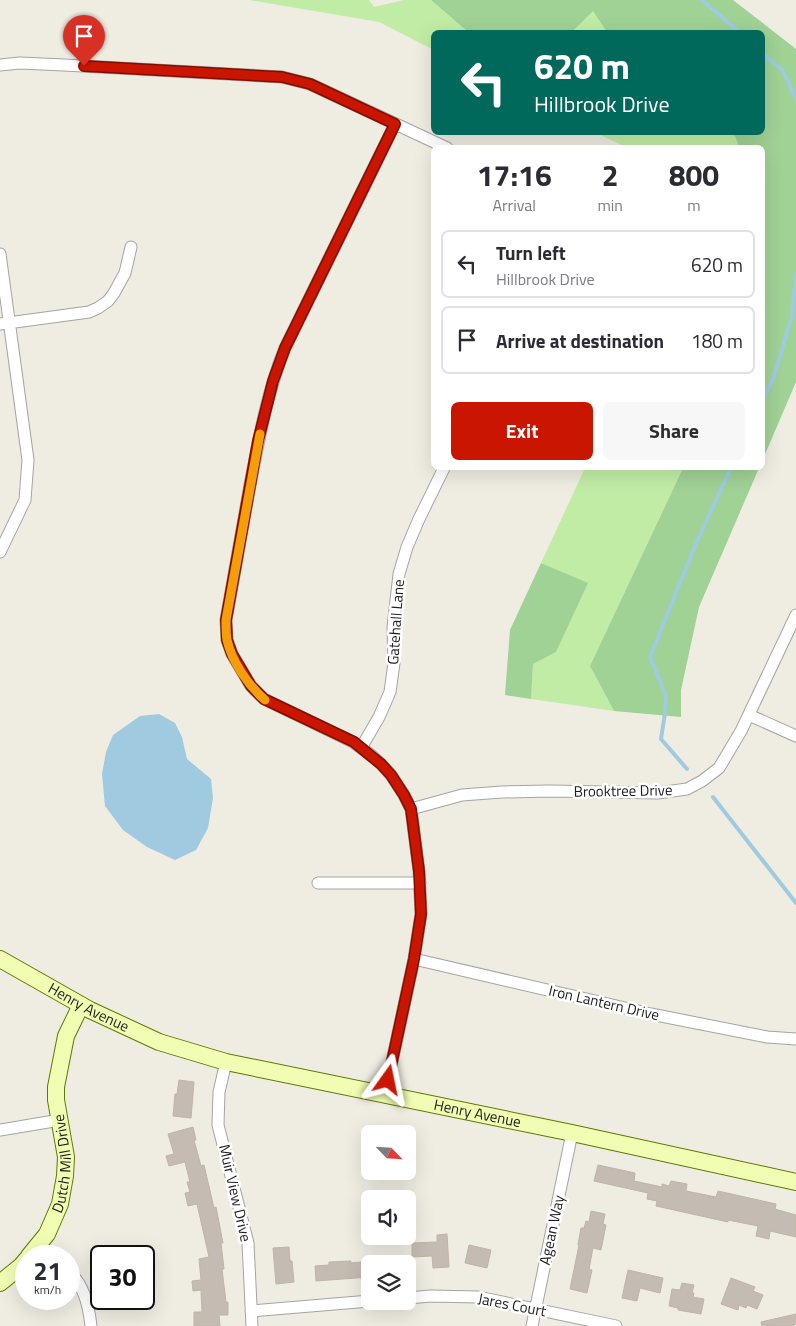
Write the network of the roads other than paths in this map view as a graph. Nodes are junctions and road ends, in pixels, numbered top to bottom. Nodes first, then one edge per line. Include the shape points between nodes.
1 (0, 65) edge
2 (395, 124) junction
3 (440, 145) edge
4 (131, 247) dead end
5 (0, 254) edge
6 (5, 323) edge
7 (443, 470) edge
8 (0, 552) edge
9 (796, 615) edge
10 (749, 715) junction
11 (796, 736) edge
12 (361, 748) junction
13 (411, 809) junction
14 (318, 883) dead end
15 (420, 883) junction
16 (414, 959) junction
17 (0, 960) edge
18 (81, 1005) junction
19 (796, 1039) edge
20 (226, 1062) junction
21 (385, 1094) junction
22 (60, 1120) junction
23 (0, 1130) edge
24 (572, 1133) junction
25 (796, 1182) edge
26 (42, 1245) edge
27 (15, 1271) edge
28 (0, 1283) edge
29 (80, 1287) edge
30 (416, 1297) edge
31 (361, 1302) edge
32 (536, 1309) junction
33 (251, 1311) junction
34 (91, 1326) edge
35 (252, 1326) edge
36 (532, 1326) edge
37 (616, 1326) edge

1 - 2 street via 20,63 282,77 310,84
2 - 3 street
2 - 12 street via 278,364 258,441 226,620 232,654 251,686 264,699
4 - 6 street via 126,272 108,301 98,308 89,312
5 - 6 street
6 - 8 street via 28,460 25,500
7 - 12 street, Gatehall Lane via 407,547 399,574 390,692
9 - 10 street, Brooktree Drive
10 - 11 street
10 - 13 street, Brooktree Drive via 719,768 688,789 658,793 502,792 462,795
12 - 13 street via 391,775
13 - 15 street
14 - 15 street
15 - 16 street via 421,914
16 - 19 street, Iron Lantern Drive via 651,1014 767,1037
16 - 21 street
17 - 18 street, Henry Avenue
18 - 20 street, Henry Avenue via 159,1042
18 - 22 street, Dutch Mill Drive via 66,1036 56,1086
20 - 21 street, Henry Avenue
20 - 33 street, Muir View Drive via 219,1092 218,1125 248,1243
21 - 24 street, Henry Avenue
22 - 23 street
22 - 26 street, Dutch Mill Drive via 66,1157 65,1176 60,1204
24 - 25 street, Henry Avenue
24 - 32 street, Agean Way
27 - 28 street
29 - 34 street via 86,1298
30 - 32 street, Jares Court via 478,1297
31 - 33 street
32 - 36 street, Agean Way
32 - 37 street, Jares Court
33 - 35 street, Muir View Drive

